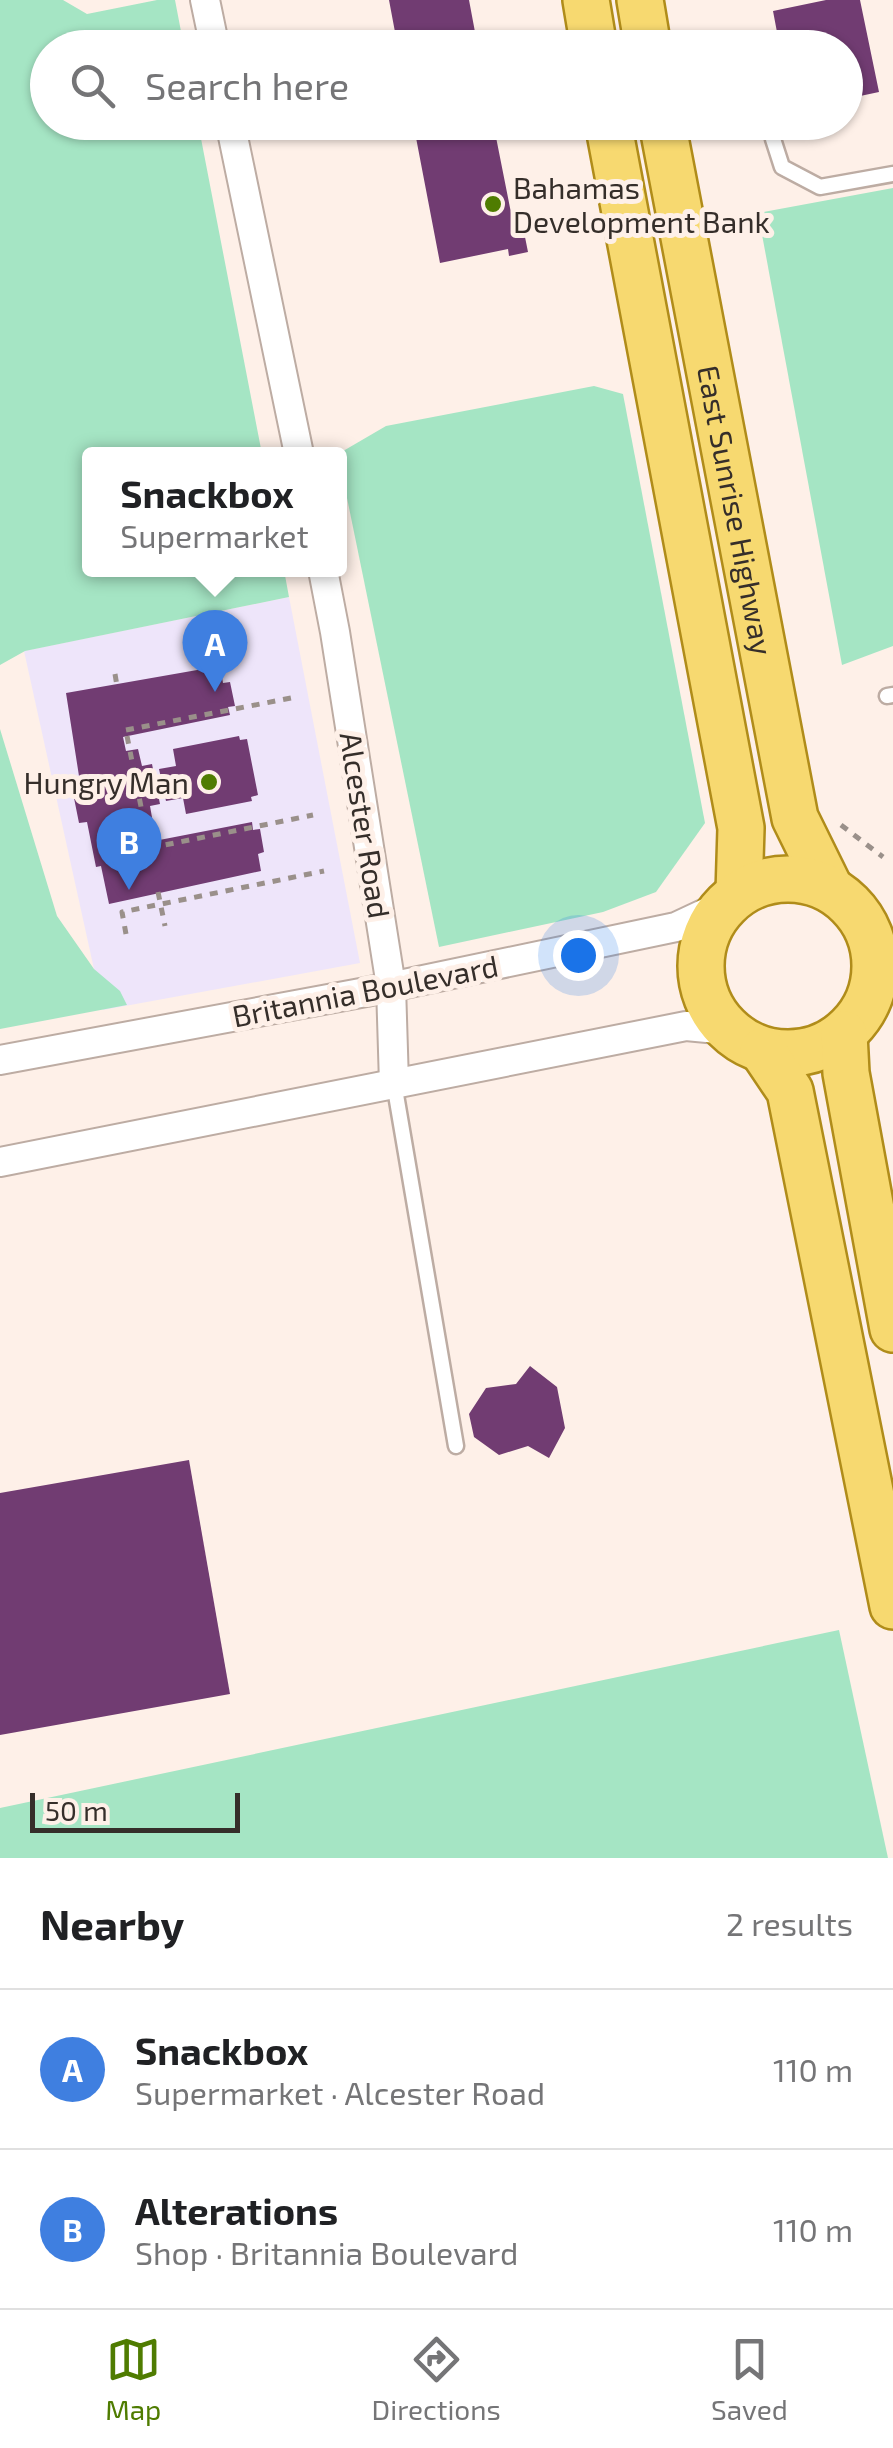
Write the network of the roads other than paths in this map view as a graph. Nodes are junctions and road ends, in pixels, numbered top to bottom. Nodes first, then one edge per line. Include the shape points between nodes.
1 (205, 0) edge
2 (586, 0) edge
3 (640, 0) edge
4 (211, 30) edge
5 (591, 30) edge
6 (645, 30) edge
7 (234, 140) edge
8 (611, 140) edge
9 (665, 140) edge
10 (774, 140) edge
11 (893, 174) edge
12 (297, 447) edge
13 (324, 577) edge
14 (830, 889) junction
15 (732, 899) junction
16 (392, 986) junction
17 (844, 1034) junction
18 (745, 1040) junction
19 (0, 1060) edge
20 (394, 1083) junction
21 (0, 1162) edge
22 (893, 1328) edge
23 (456, 1446) dead end
24 (893, 1606) edge

1 - 4 street
2 - 5 main road
3 - 6 main road
7 - 12 street
8 - 15 main road, East Sunrise Highway via 741,828
9 - 14 main road, East Sunrise Highway via 795,818
10 - 11 lane via 782,167 820,187
13 - 16 street, Alcester Road
14 - 15 main road via 800,879 768,881
14 - 17 main road via 859,914 874,950 873,988
15 - 16 street, Britannia Boulevard via 676,927
15 - 18 main road via 703,945 704,990
16 - 19 street, Britannia Boulevard
16 - 20 street, Alcester Road
17 - 18 main road via 819,1049 791,1054
17 - 22 main road
18 - 20 street via 686,1026
18 - 24 main road via 790,1090
20 - 21 street
20 - 23 lane

